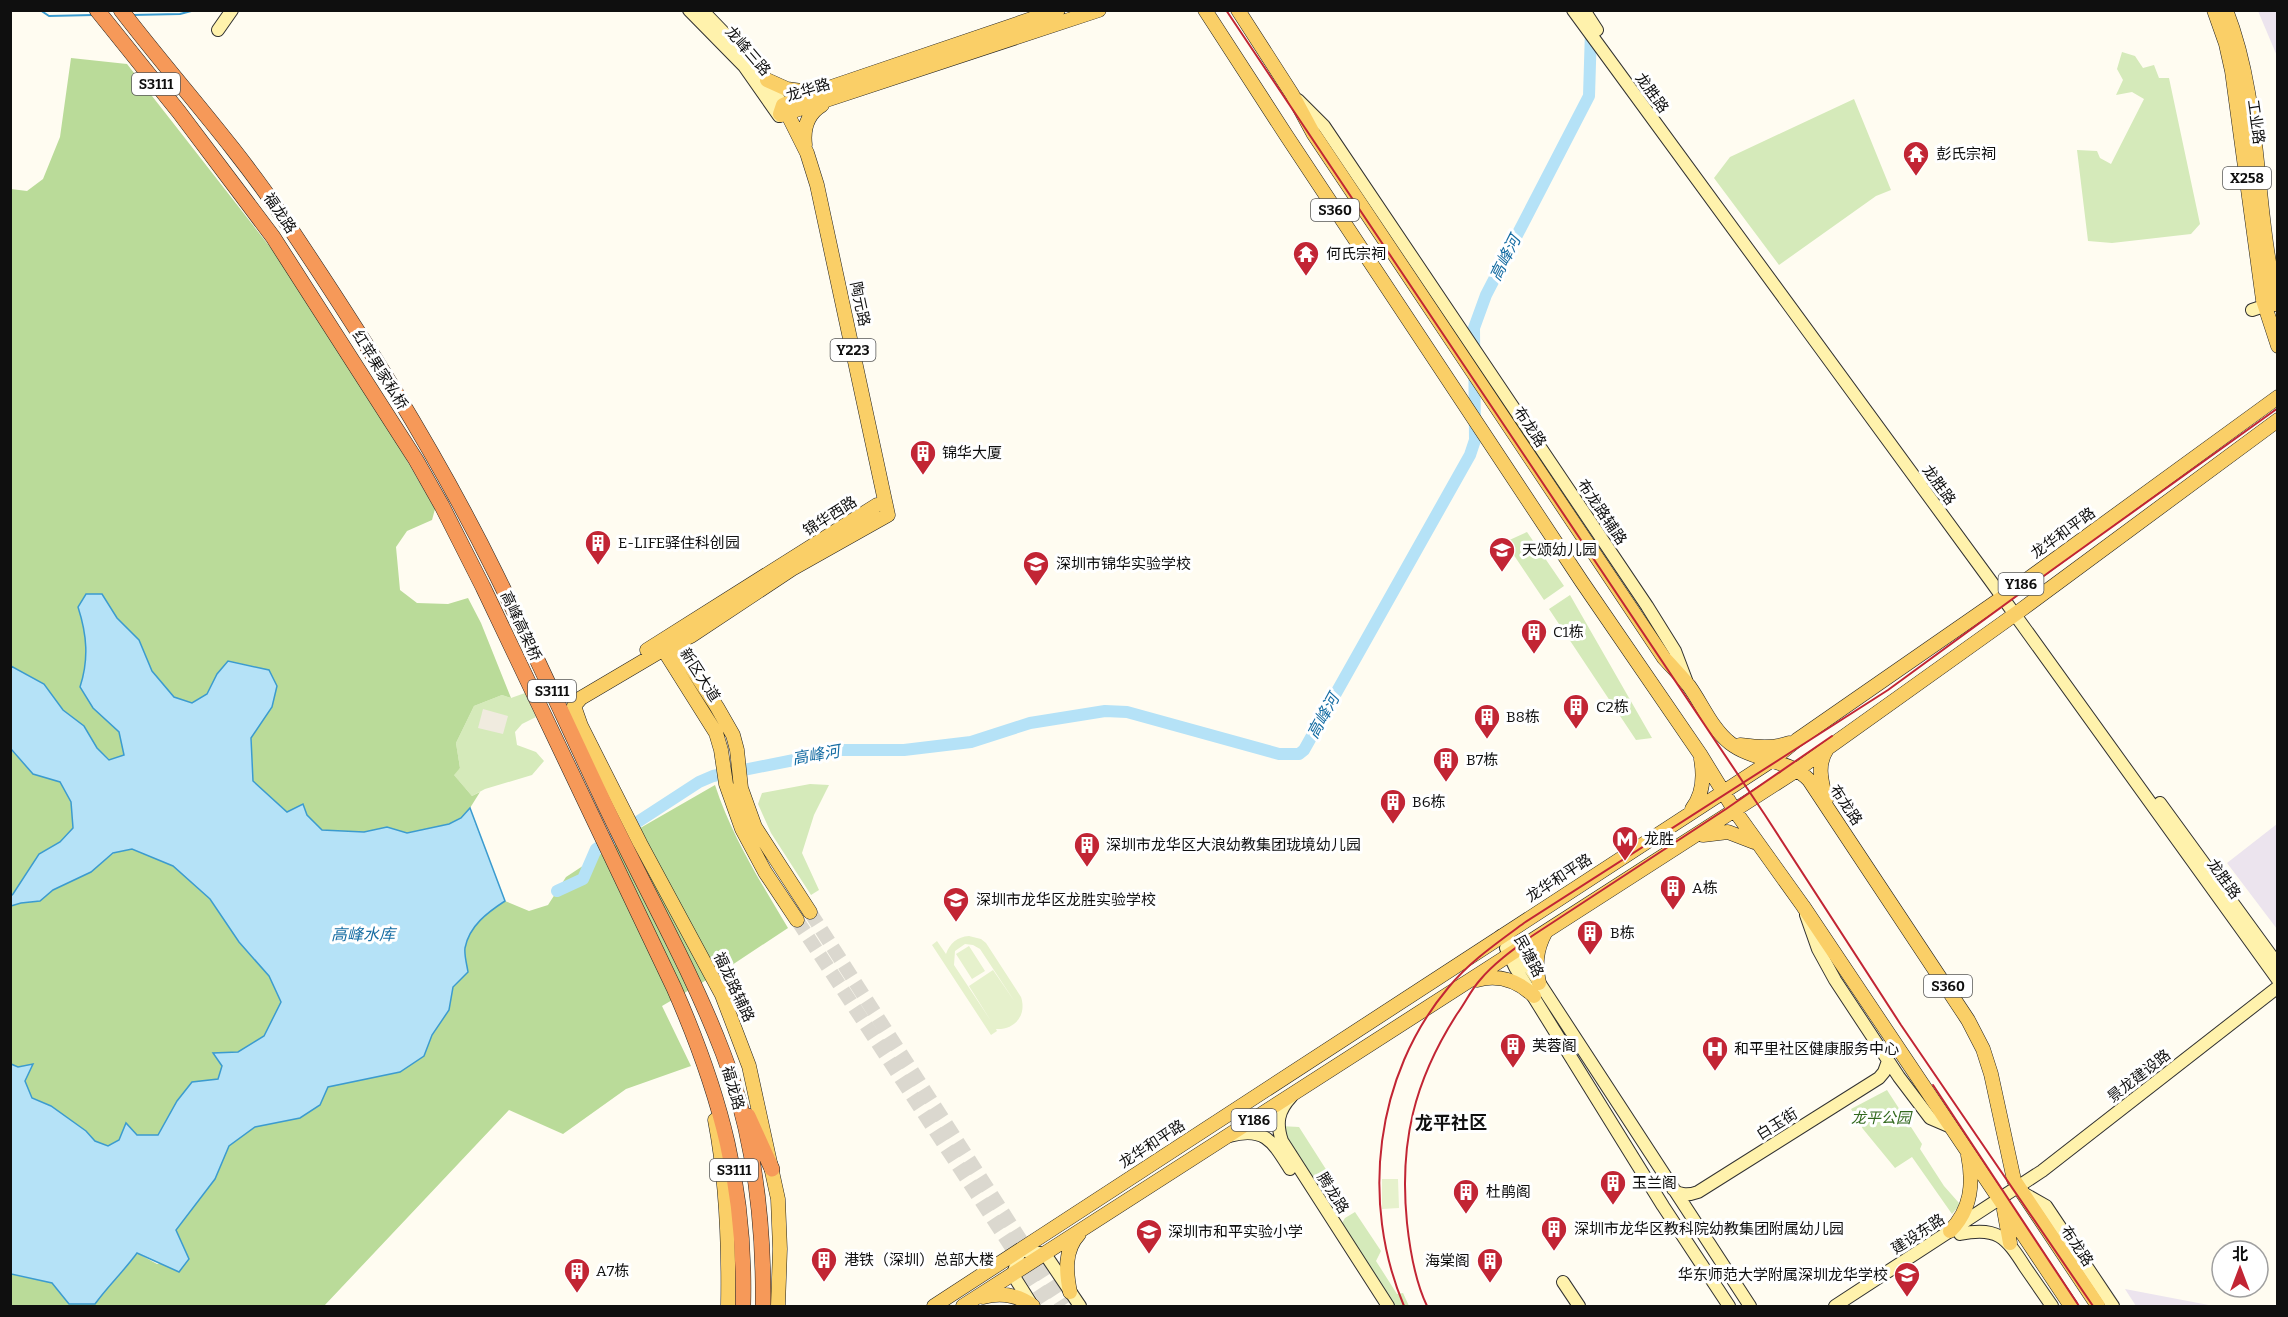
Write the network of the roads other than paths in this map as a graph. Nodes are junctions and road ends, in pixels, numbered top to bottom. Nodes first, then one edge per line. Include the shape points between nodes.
1 (87, 10) edge
2 (97, 10) edge
3 (121, 10) edge
4 (232, 10) edge
5 (689, 10) edge
6 (702, 10) edge
7 (1058, 10) edge
8 (1099, 10) edge
9 (1198, 10) edge
10 (1239, 10) edge
11 (1574, 10) edge
12 (2214, 10) edge
13 (2226, 10) edge
14 (1585, 12) edge
15 (1209, 16) edge
16 (1592, 29) junction
17 (218, 30) dead end
18 (767, 80) junction
19 (817, 91) junction
20 (1292, 94) junction
21 (829, 101) junction
22 (783, 111) junction
23 (179, 112) junction
24 (807, 153) junction
25 (330, 289) joint
26 (314, 299) joint
27 (2264, 307) edge
28 (2277, 346) edge
29 (2277, 388) edge
30 (2273, 400) edge
31 (2276, 421) edge
32 (456, 499) joint
33 (442, 506) joint
34 (882, 513) junction
35 (2005, 596) junction
36 (2017, 612) junction
37 (666, 645) junction
38 (693, 681) junction
39 (1689, 687) junction
40 (574, 706) joint
41 (1797, 740) junction
42 (1731, 744) junction
43 (1828, 748) junction
44 (1700, 754) junction
45 (1771, 761) junction
46 (1797, 770) junction
47 (1723, 791) junction
48 (1829, 809) junction
49 (1734, 811) junction
50 (1688, 814) junction
51 (1693, 838) junction
52 (1758, 845) junction
53 (643, 885) joint
54 (628, 892) joint
55 (1803, 906) junction
56 (810, 912) tunnel mouth
57 (797, 920) tunnel mouth
58 (1545, 933) junction
59 (1501, 936) junction
60 (1513, 953) junction
61 (2277, 965) edge
62 (2277, 980) edge
63 (1469, 982) junction
64 (2277, 987) edge
65 (1537, 990) junction
66 (2277, 996) edge
67 (704, 1061) junction
68 (1888, 1061) junction
69 (1899, 1077) junction
70 (734, 1086) junction
71 (1294, 1094) junction
72 (1951, 1127) junction
73 (1228, 1136) junction
74 (1967, 1150) junction
75 (772, 1169) junction
76 (1673, 1189) junction
77 (2020, 1190) junction
78 (2001, 1202) junction
79 (1693, 1220) junction
80 (1084, 1229) junction
81 (1955, 1233) junction
82 (2010, 1243) junction
83 (1020, 1250) junction
84 (1046, 1254) junction
85 (1013, 1275) junction
86 (1563, 1282) dead end
87 (1070, 1292) junction
88 (969, 1303) edge
89 (728, 1306) edge
90 (743, 1306) edge
91 (763, 1306) edge
92 (778, 1306) edge
93 (934, 1306) edge
94 (1033, 1306) edge
95 (1080, 1306) edge
96 (1378, 1306) edge
97 (1388, 1306) edge
98 (1579, 1306) edge
99 (1730, 1306) edge
100 (1750, 1306) edge
101 (1835, 1306) edge
102 (1849, 1306) edge
103 (2052, 1306) edge
104 (2071, 1306) edge
105 (2098, 1306) edge
106 (2113, 1306) edge

1 - 23 highway
2 - 23 highway, S3111
3 - 25 highway, 福龙路 / S3111 via 227,141
4 - 17 main road
5 - 22 main road, 龙峰三路
6 - 18 main road, 龙峰三路
7 - 19 main road, 龙华路
8 - 21 main road, 龙华路
9 - 15 main road
10 - 20 main road, S360
11 - 16 main road, 龙胜路
12 - 27 main road, 工业路 / X258 via 2232,70
13 - 27 main road, 工业路 / X258 via 2240,50 2248,94 2266,236
14 - 16 main road, 龙胜路
15 - 44 main road, S360
16 - 35 main road, 龙胜路 via 1926,476
16 - 35 main road, 龙胜路 via 1597,44
18 - 19 main road via 787,89
18 - 22 main road, 龙峰三路
19 - 22 main road, 龙华路
20 - 39 main road, 布龙路 / S360 via 1313,133 1664,658
20 - 39 main road, 布龙路辅路 via 1324,126 1468,338 1658,624 1675,651
21 - 22 main road, 龙华路
21 - 24 main road via 815,109 807,122
22 - 24 main road, 陶元路 / Y223
22 - 34 main road, 陶元路 / Y223 via 829,270
23 - 26 highway, 福龙路 / S3111 via 273,237
24 - 34 main road, 陶元路 / Y223 via 835,262
25 - 32 highway, 红苹果家私桥 / S3111
26 - 33 highway, 红苹果家私桥 / S3111
27 - 28 main road, 工业路 / X258
29 - 30 main road
30 - 35 main road, 龙华和平路 / Y186
31 - 36 main road, Y186
32 - 53 highway, 高峰高架桥 / S3111 via 500,582
33 - 54 highway, 高峰高架桥 / S3111
34 - 37 main road, 锦华西路
35 - 36 main road, 龙胜路
35 - 41 main road, 龙华和平路 / Y186
36 - 43 main road, Y186
36 - 61 main road, 龙胜路
36 - 62 main road, 龙胜路
37 - 38 main road, 新区大道
37 - 40 main road, 锦华西路 via 585,686
38 - 56 main road, 新区大道 via 729,726 749,814 762,841
38 - 57 main road, 新区大道 via 716,733 735,812 750,845
39 - 42 main road, 布龙路 / S360
40 - 75 main road, 福龙路辅路 via 732,1019 749,1066
41 - 42 main road via 1780,746
41 - 45 main road, 龙华和平路 / Y186
42 - 45 main road, 布龙路 / S360
43 - 46 main road, Y186
43 - 48 main road via 1821,769
44 - 47 main road, S360
44 - 50 main road via 1701,788
45 - 46 main road, 布龙路 / S360
45 - 47 main road, 龙华和平路 / Y186
46 - 48 main road, 布龙路 / S360
46 - 49 main road, Y186
47 - 49 main road, S360
47 - 50 main road, 龙华和平路 / Y186
48 - 77 main road, 布龙路 / S360 via 1948,987 1983,1049 2012,1172
49 - 51 main road, Y186
49 - 52 main road, S360
50 - 59 main road, 龙华和平路 / Y186
51 - 52 main road via 1728,832
51 - 58 main road, Y186
52 - 55 main road, S360
53 - 70 highway, 福龙路 / S3111 via 688,972
54 - 67 highway, 福龙路 / S3111
55 - 68 main road via 1818,949
55 - 72 main road, S360
58 - 60 main road, Y186
58 - 65 main road via 1537,956
59 - 60 main road, 民塘路
59 - 83 main road, 龙华和平路 / Y186
60 - 63 main road, Y186
60 - 65 main road, 民塘路
63 - 65 main road via 1483,978 1512,981
63 - 71 main road, Y186
64 - 77 main road, 景龙建设路
65 - 76 main road, 民塘路
65 - 99 main road, 民塘路 via 1656,1194
66 - 77 main road, 景龙建设路 via 2047,1176
67 - 89 main road via 724,1182
67 - 90 highway, 福龙路 / S3111 via 736,1183 742,1233
68 - 69 main road
68 - 76 main road, 白玉街 via 1879,1078 1698,1192 1685,1194
69 - 72 main road via 1930,1118
69 - 79 main road, 白玉街 via 1888,1080 1700,1197 1693,1206
70 - 75 highway
70 - 91 highway, 福龙路 / S3111 via 757,1185
71 - 73 main road, Y186
71 - 97 main road, 腾龙路 via 1280,1111 1278,1130 1282,1141
72 - 74 main road, S360
73 - 80 main road, Y186
73 - 96 main road, 腾龙路 via 1258,1134 1275,1145
74 - 78 main road, S360
74 - 81 main road via 1969,1200
75 - 92 main road, 福龙路辅路 via 780,1231
76 - 79 main road, 民塘路
77 - 78 main road, 建设东路
77 - 105 main road, 布龙路 / S360
77 - 106 main road via 2046,1206
78 - 81 main road, 建设东路
78 - 82 main road
78 - 104 main road, S360
79 - 100 main road, 民塘路
80 - 84 main road, Y186
80 - 87 main road via 1068,1258
81 - 82 main road via 1988,1232
81 - 101 main road, 建设东路
81 - 102 main road, 建设东路
82 - 103 main road
83 - 84 main road
83 - 85 main road
83 - 93 main road, 龙华和平路 / Y186
84 - 85 main road, Y186
84 - 87 main road
85 - 88 main road, Y186
85 - 94 main road
86 - 98 main road
87 - 95 main road
88 - 94 main road via 987,1296 1010,1296

